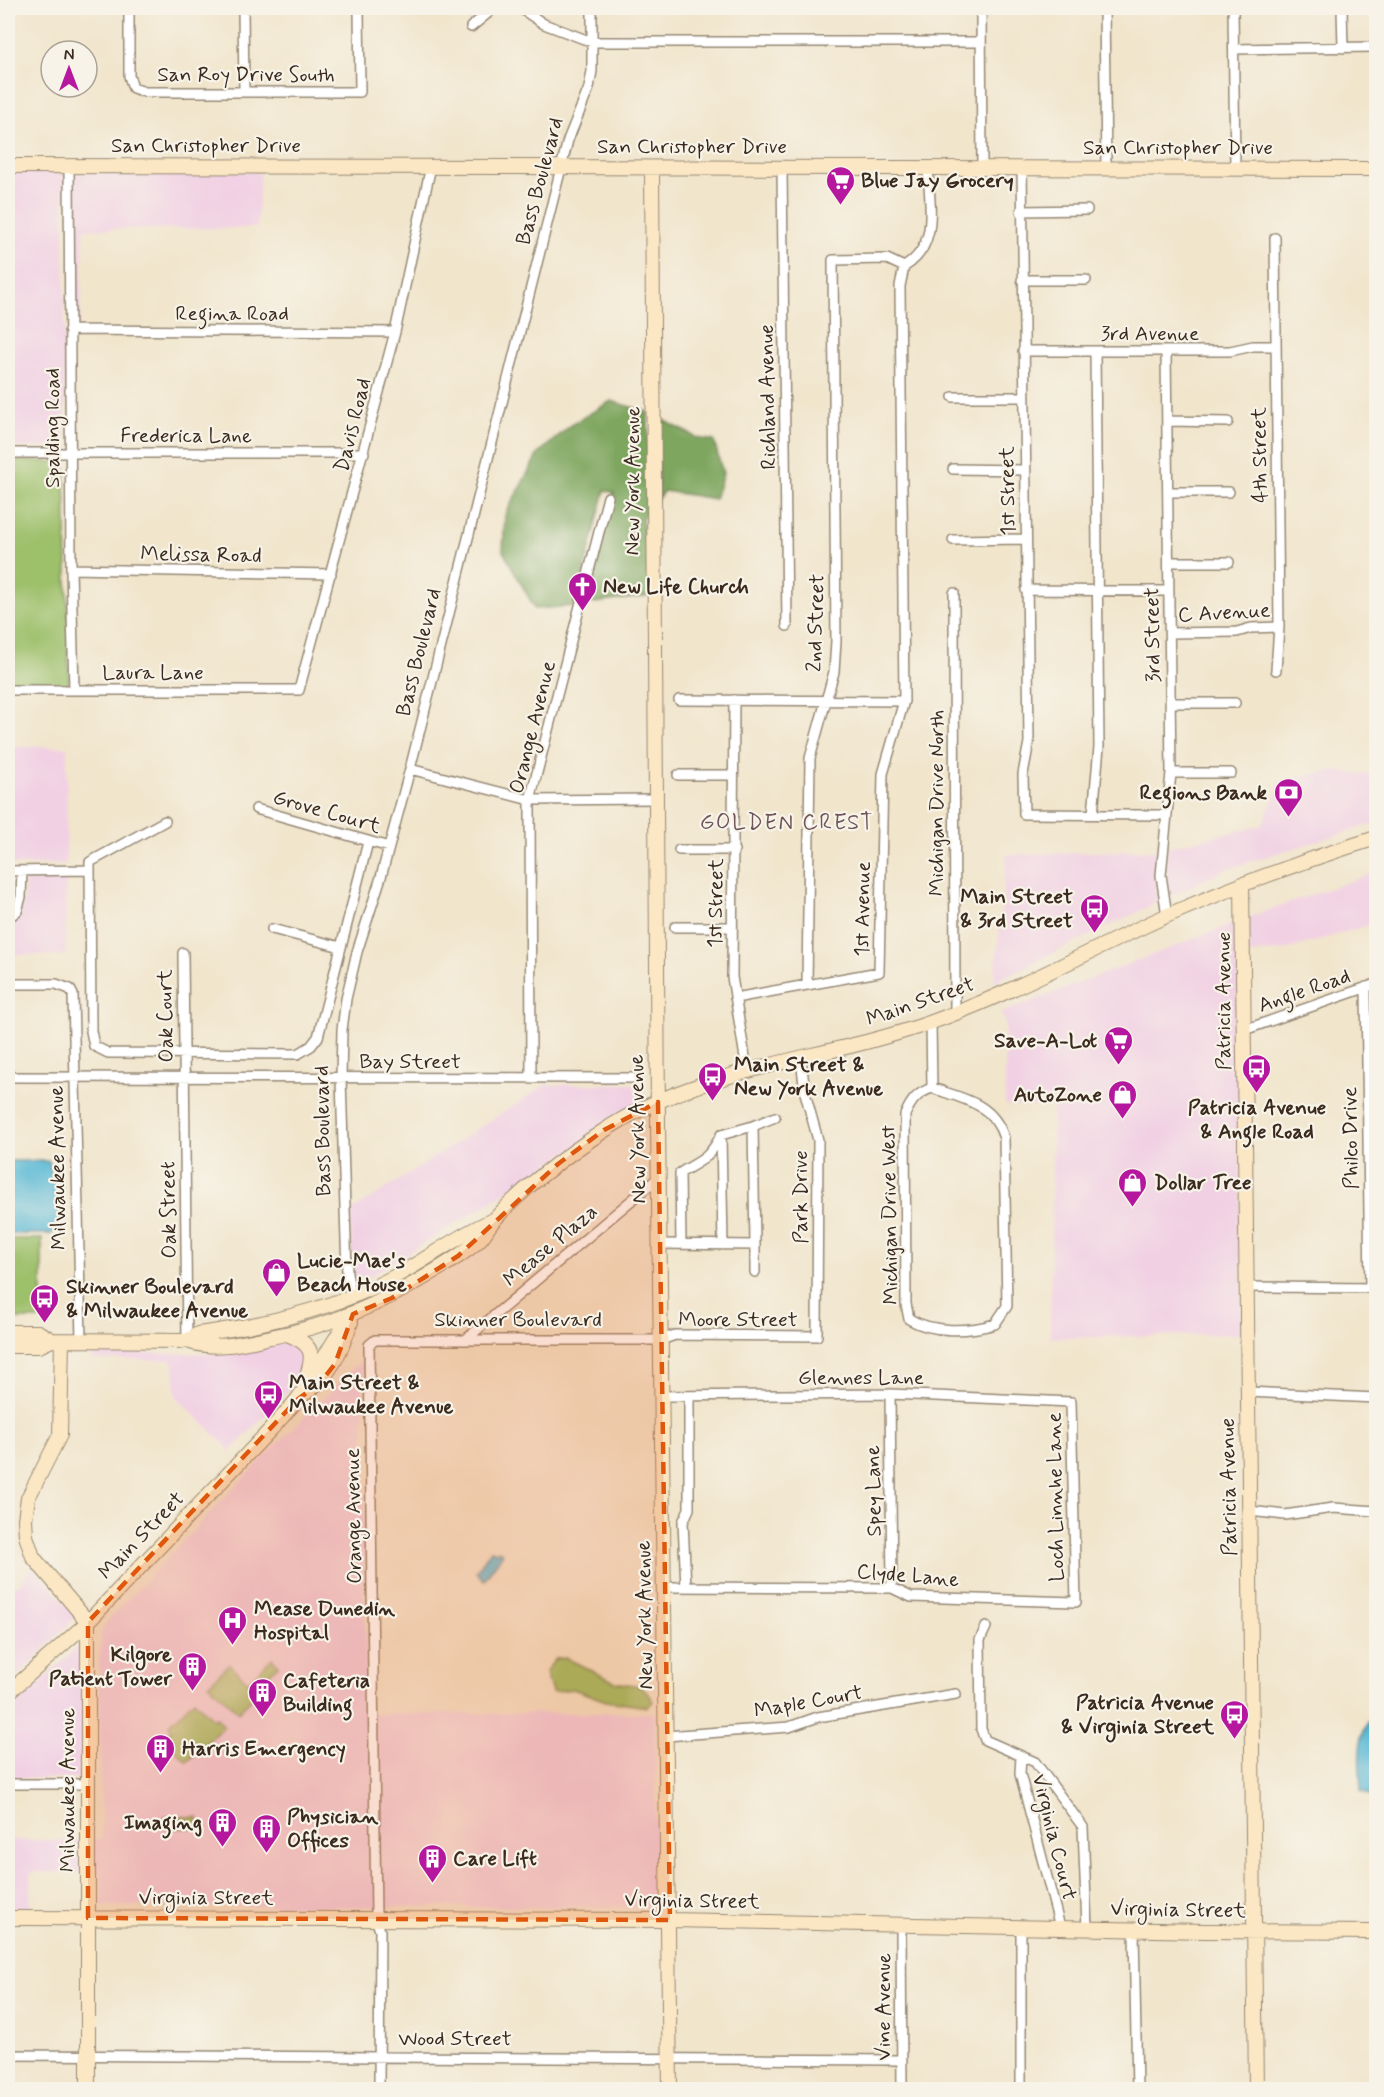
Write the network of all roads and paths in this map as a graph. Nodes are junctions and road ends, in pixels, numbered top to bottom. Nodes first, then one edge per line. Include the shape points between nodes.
1 (129, 8) edge
2 (243, 8) edge
3 (359, 8) edge
4 (494, 8) edge
5 (520, 8) edge
6 (592, 8) edge
7 (981, 8) edge
8 (1104, 8) edge
9 (1233, 8) edge
10 (1342, 8) edge
11 (471, 27) dead end
12 (592, 42) junction
13 (981, 42) junction
14 (1343, 48) junction
15 (1377, 48) edge
16 (1234, 49) junction
17 (244, 92) junction
18 (8, 166) edge
19 (69, 166) junction
20 (431, 166) junction
21 (563, 166) junction
22 (928, 167) junction
23 (982, 167) junction
24 (1022, 167) junction
25 (652, 168) junction
26 (783, 168) junction
27 (1106, 168) junction
28 (1235, 168) junction
29 (1377, 169) edge
30 (1087, 210) dead end
31 (1021, 211) junction
32 (1275, 238) dead end
33 (904, 267) junction
34 (1022, 280) junction
35 (1086, 280) dead end
36 (69, 330) junction
37 (395, 332) junction
38 (1276, 346) junction
39 (1023, 351) junction
40 (1095, 351) junction
41 (1166, 352) junction
42 (1023, 397) junction
43 (953, 398) dead end
44 (1167, 421) junction
45 (1228, 422) dead end
46 (8, 453) edge
47 (70, 453) junction
48 (364, 453) junction
49 (953, 469) dead end
50 (1024, 470) junction
51 (1168, 492) junction
52 (1229, 492) dead end
53 (608, 497) dead end
54 (1025, 539) junction
55 (953, 540) dead end
56 (1169, 562) junction
57 (1229, 562) dead end
58 (71, 569) junction
59 (332, 574) junction
60 (1026, 590) junction
61 (1098, 591) junction
62 (1168, 591) junction
63 (954, 593) dead end
64 (787, 626) dead end
65 (1280, 627) junction
66 (1170, 633) junction
67 (1276, 670) dead end
68 (8, 690) edge
69 (74, 690) junction
70 (299, 690) joint
71 (679, 700) dead end
72 (734, 700) junction
73 (826, 701) junction
74 (904, 701) junction
75 (1171, 703) junction
76 (1235, 703) dead end
77 (410, 769) junction
78 (1171, 773) junction
79 (1231, 773) dead end
80 (678, 775) dead end
81 (733, 775) junction
82 (655, 799) junction
83 (530, 800) junction
84 (256, 808) dead end
85 (1093, 814) junction
86 (1165, 815) junction
87 (165, 821) dead end
88 (1377, 838) edge
89 (368, 842) junction
90 (389, 847) junction
91 (679, 850) dead end
92 (734, 850) junction
93 (90, 866) junction
94 (8, 871) edge
95 (22, 871) junction
96 (1242, 884) junction
97 (1167, 916) junction
98 (8, 918) edge
99 (675, 927) dead end
100 (732, 927) junction
101 (272, 928) dead end
102 (341, 947) junction
103 (183, 953) dead end
104 (8, 984) edge
105 (1377, 984) edge
106 (807, 985) junction
107 (1366, 987) junction
108 (735, 998) junction
109 (954, 1013) junction
110 (931, 1022) junction
111 (1244, 1030) junction
112 (182, 1054) junction
113 (801, 1059) junction
114 (747, 1070) junction
115 (8, 1077) edge
116 (77, 1078) junction
117 (632, 1078) dead end
118 (184, 1079) junction
119 (341, 1079) junction
120 (531, 1079) junction
121 (932, 1088) junction
122 (658, 1102) junction
123 (775, 1117) dead end
124 (753, 1126) junction
125 (721, 1135) junction
126 (658, 1178) junction
127 (493, 1220) junction
128 (659, 1244) junction
129 (681, 1244) junction
130 (723, 1245) junction
131 (755, 1245) junction
132 (755, 1272) dead end
133 (1246, 1287) junction
134 (1373, 1288) edge
135 (351, 1295) junction
136 (353, 1314) junction
137 (8, 1332) edge
138 (287, 1334) junction
139 (816, 1336) joint
140 (57, 1340) junction
141 (81, 1340) junction
142 (375, 1340) joint
143 (465, 1340) junction
144 (661, 1340) junction
145 (187, 1341) junction
146 (8, 1346) edge
147 (1248, 1392) junction
148 (890, 1394) junction
149 (661, 1396) junction
150 (689, 1396) junction
151 (1377, 1398) edge
152 (298, 1399) junction
153 (1060, 1400) joint
154 (1249, 1511) junction
155 (1377, 1511) edge
156 (665, 1587) junction
157 (686, 1587) junction
158 (892, 1588) junction
159 (1076, 1602) joint
160 (88, 1623) junction
161 (986, 1628) dead end
162 (8, 1693) edge
163 (956, 1694) dead end
164 (666, 1736) junction
165 (1021, 1756) junction
166 (8, 1784) edge
167 (88, 1784) junction
168 (8, 1918) edge
169 (88, 1918) junction
170 (376, 1918) junction
171 (670, 1920) junction
172 (901, 1925) junction
173 (1021, 1927) junction
174 (1060, 1927) junction
175 (1087, 1928) junction
176 (1134, 1930) junction
177 (1255, 1932) junction
178 (1377, 1932) edge
179 (8, 2055) edge
180 (88, 2055) junction
181 (380, 2056) junction
182 (670, 2057) junction
183 (902, 2060) junction
184 (88, 2090) edge
185 (380, 2090) edge
186 (670, 2090) edge
187 (902, 2090) edge
188 (1021, 2090) edge
189 (1137, 2090) edge
190 (1256, 2090) edge

1 - 17 street, San Roy Drive South via 129,76 133,88 145,92
2 - 17 street
3 - 17 street, San Roy Drive South via 360,92
4 - 11 street
5 - 12 street via 544,24
6 - 12 street, Bass Boulevard
7 - 13 street
8 - 27 street
9 - 16 street
10 - 14 street
12 - 13 street
12 - 21 street, Bass Boulevard via 589,88 571,132
13 - 23 street
14 - 15 street
14 - 16 street
16 - 28 street
18 - 19 street, San Christopher Drive
19 - 20 street, San Christopher Drive
19 - 36 street, Spalding Road
20 - 21 street, San Christopher Drive
20 - 37 street, Davis Road
21 - 25 street, San Christopher Drive
21 - 77 street, Bass Boulevard
22 - 23 street, San Christopher Drive
22 - 26 street, San Christopher Drive
22 - 33 street via 927,245
23 - 24 street, San Christopher Drive
24 - 27 street, San Christopher Drive
24 - 31 street, 1st Street
25 - 26 street, San Christopher Drive
25 - 82 street, New York Avenue
26 - 64 street, Richland Avenue
27 - 28 street, San Christopher Drive
28 - 29 street, San Christopher Drive
30 - 31 street
31 - 34 street, 1st Street
32 - 38 street, 4th Street
33 - 73 street, 2nd Street via 887,259 833,260 836,641 834,672
33 - 74 street via 900,286
34 - 35 street
34 - 39 street, 1st Street
36 - 37 street, Regina Road
36 - 47 street, Spalding Road
37 - 48 street, Davis Road
38 - 41 street, 3rd Avenue
38 - 65 street, 4th Street
39 - 40 street, 3rd Avenue
39 - 42 street, 1st Street
40 - 41 street, 3rd Avenue
40 - 61 street
41 - 44 street, 3rd Street
42 - 43 street
42 - 50 street, 1st Street
44 - 45 street
44 - 51 street, 3rd Street
46 - 47 street, Frederica Lane
47 - 48 street, Frederica Lane
47 - 58 street, Spalding Road
48 - 59 street, Davis Road
49 - 50 street
50 - 54 street, 1st Street
51 - 52 street
51 - 56 street, 3rd Street
53 - 83 street, Orange Avenue
54 - 55 street
54 - 60 street, 1st Street
56 - 57 street
56 - 62 street, 3rd Street
58 - 59 street, Melissa Road
58 - 69 street, Spalding Road
59 - 70 street, Davis Road
60 - 61 street
60 - 85 street, 1st Street via 1029,742 1023,774 1024,814
61 - 62 street
61 - 85 street via 1099,747
62 - 66 street, 3rd Street
63 - 109 street, Michigan Drive North
65 - 66 street, C Avenue
65 - 67 street, 4th Street
66 - 75 street, 3rd Street
68 - 69 street, Laura Lane
69 - 70 street, Laura Lane
71 - 72 street
72 - 73 street
72 - 81 street, 1st Street
73 - 74 street
73 - 106 street, 2nd Street via 810,758
74 - 106 street, 1st Avenue via 883,774 879,972
75 - 76 street
75 - 78 street, 3rd Street
77 - 83 street
77 - 90 street, Bass Boulevard
78 - 79 street
78 - 86 street, 3rd Street
80 - 81 street
81 - 92 street, 1st Street
82 - 83 street
82 - 122 street, New York Avenue
83 - 120 street, Orange Avenue
84 - 89 street, Grove Court
85 - 86 street
86 - 97 street, 3rd Street via 1161,875
87 - 93 street
88 - 96 street, Main Street
89 - 90 street, Grove Court
89 - 102 street
90 - 119 street, Bass Boulevard via 346,999
91 - 92 street
92 - 100 street, 1st Street
93 - 95 street
93 - 112 street via 94,1046 108,1053
94 - 95 street
95 - 98 street via 17,911
96 - 97 street, Main Street
96 - 111 street, Patricia Avenue
97 - 109 street, Main Street
99 - 100 street
100 - 108 street, 1st Street
101 - 102 street
102 - 112 street via 318,1037 311,1046 298,1054
103 - 112 street, Oak Court
104 - 116 street, Milwaukee Avenue via 56,984 70,989 73,1067
105 - 107 street, Angle Road
106 - 108 street, 1st Avenue
107 - 111 street, Angle Road
107 - 134 street, Philco Drive
108 - 114 street
109 - 110 street, Main Street
110 - 113 street, Main Street
110 - 121 street
111 - 133 street, Patricia Avenue
112 - 118 street, Oak Court
113 - 114 street, Main Street
113 - 139 street, Park Drive via 805,1093 818,1140
114 - 122 street, Main Street
115 - 116 street, Bay Street
116 - 118 street, Bay Street
116 - 141 street, Milwaukee Avenue
117 - 120 street, Bay Street
118 - 119 street, Bay Street
118 - 145 street, Oak Street
119 - 120 street, Bay Street
119 - 135 street, Bass Boulevard
121 - 121 street, Michigan Drive West via 912,1099 905,1115 909,1319 942,1328 981,1328 995,1324 1007,1306 1004,1138 999,1123 988,1111
122 - 126 street, New York Avenue
122 - 127 street, Main Street via 604,1130
123 - 124 street
124 - 125 street
124 - 131 street
125 - 129 street via 711,1154 680,1173
125 - 130 street
126 - 128 street, New York Avenue
126 - 143 street, Mease Plaza
127 - 135 street, Main Street via 473,1228 394,1277
127 - 136 street, Main Street via 480,1239 458,1256 392,1298
128 - 129 street
128 - 144 street, New York Avenue
129 - 130 street
130 - 131 street
131 - 132 street
133 - 134 street
133 - 147 street, Patricia Avenue
135 - 136 street, Bass Boulevard
135 - 145 street via 277,1320 198,1334
136 - 138 street
136 - 152 street, Main Street via 334,1337
137 - 140 street via 38,1332
138 - 145 street via 204,1347
138 - 152 street via 311,1352 312,1362
139 - 144 street, Moore Street via 675,1335
140 - 141 street
140 - 146 street via 39,1346
140 - 160 street via 60,1435 27,1497 26,1536 33,1557
141 - 145 street
142 - 143 street, Skinner Boulevard
142 - 170 street, Orange Avenue via 369,1345
143 - 144 street, Skinner Boulevard
144 - 149 street, New York Avenue
147 - 151 street
147 - 154 street, Patricia Avenue
148 - 150 street, Glennes Lane
148 - 153 street, Glennes Lane
148 - 158 street, Spey Lane
149 - 150 street, Glennes Lane
149 - 156 street, New York Avenue
150 - 157 street via 689,1509 684,1522
152 - 160 street, Main Street
153 - 159 street, Loch Linnhe Lane via 1071,1402
154 - 155 street via 1285,1515 1333,1508
154 - 177 street, Patricia Avenue
156 - 157 street, Clyde Lane
156 - 164 street, New York Avenue
157 - 158 street, Clyde Lane
158 - 159 street, Clyde Lane via 911,1597
160 - 162 street, Main Street
160 - 167 street, Milwaukee Avenue
161 - 165 street, Virginia Court via 980,1640 981,1729 985,1740
163 - 164 street, Maple Court via 818,1717 789,1728
164 - 171 street, New York Avenue
165 - 174 street, Virginia Court via 1020,1774
165 - 175 street, Virginia Court via 1035,1762 1083,1827
166 - 167 street
167 - 169 street, Milwaukee Avenue
168 - 169 street, Virginia Street
169 - 170 street, Virginia Street
169 - 180 street, Milwaukee Avenue
170 - 171 street, Virginia Street
170 - 181 street, Orange Avenue via 380,1931
171 - 172 street, Virginia Street
171 - 182 street, New York Avenue
172 - 173 street, Virginia Street
172 - 183 street, Vine Avenue
173 - 174 street, Virginia Street
173 - 188 street
174 - 175 street, Virginia Street
175 - 176 street, Virginia Street
176 - 177 street, Virginia Street
176 - 189 street
177 - 178 street, Virginia Street
177 - 190 street, Patricia Avenue
179 - 180 street, Wood Street
180 - 181 street, Wood Street
180 - 184 street, Milwaukee Avenue
181 - 182 street, Wood Street
181 - 185 street, Orange Avenue
182 - 183 street, Wood Street
182 - 186 street, New York Avenue
183 - 187 street, Vine Avenue

